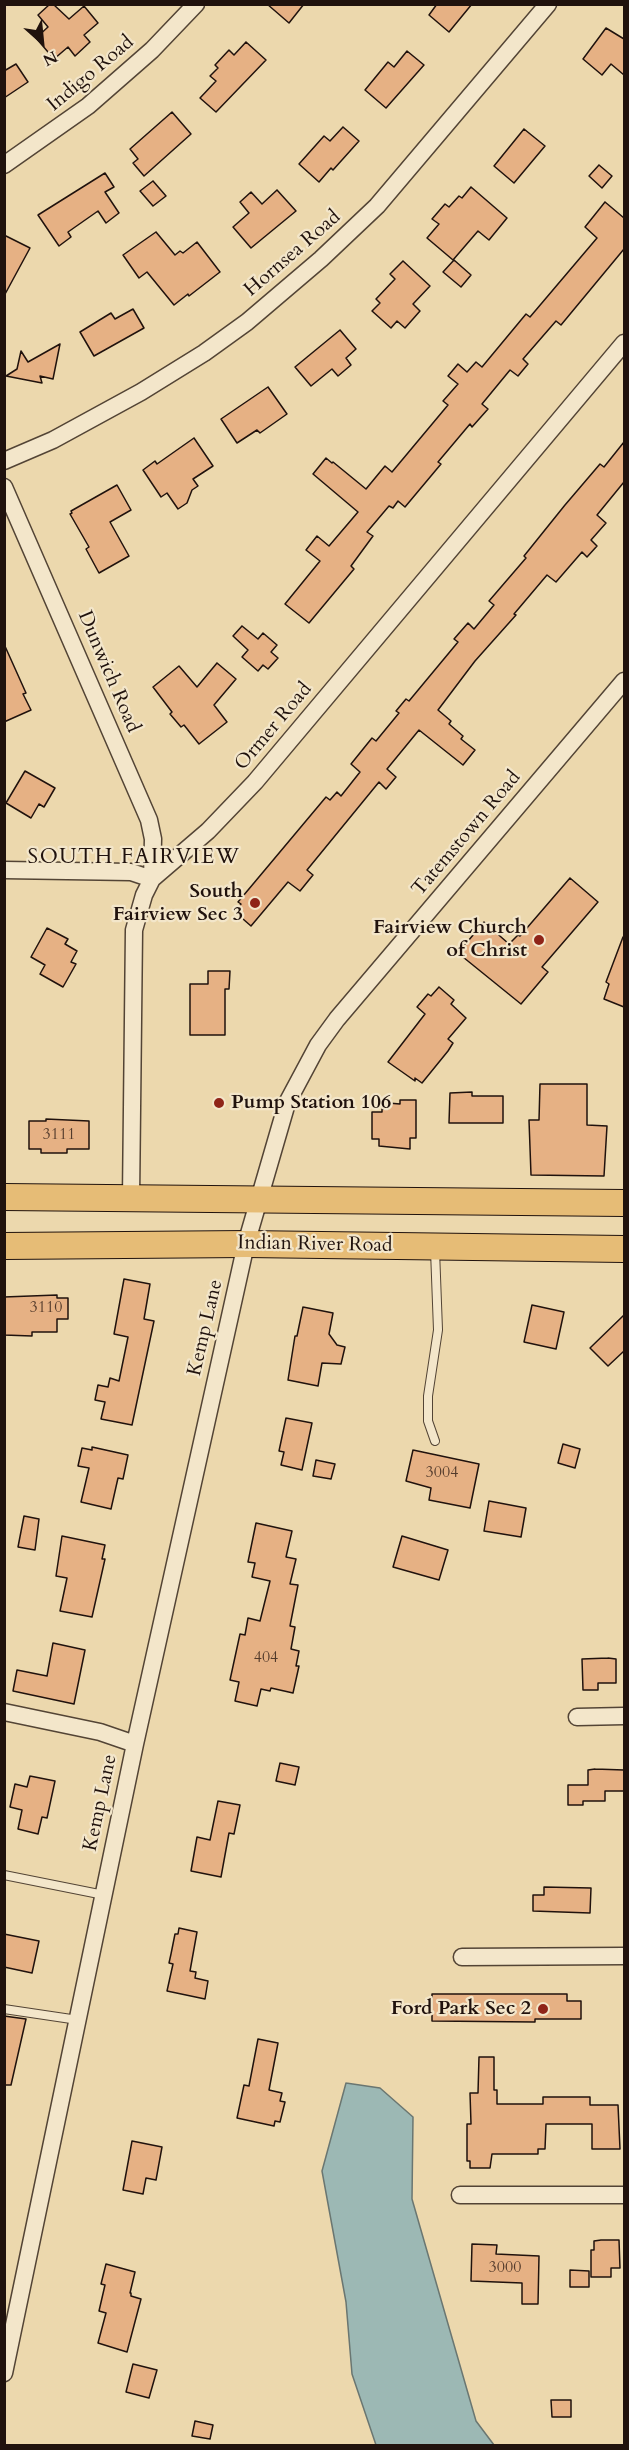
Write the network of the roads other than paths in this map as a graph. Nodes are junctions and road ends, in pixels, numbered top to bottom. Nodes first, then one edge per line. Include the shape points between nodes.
1 (196, 4) edge
2 (548, 4) edge
3 (4, 165) edge
4 (624, 343) edge
5 (4, 461) edge
6 (4, 487) edge
7 (624, 681) edge
8 (4, 870) edge
9 (152, 879) junction
10 (4, 1197) edge
11 (131, 1198) junction
12 (259, 1198) junction
13 (624, 1203) edge
14 (246, 1244) junction
15 (4, 1246) edge
16 (435, 1246) junction
17 (624, 1249) edge
18 (435, 1441) dead end
19 (4, 1712) edge
20 (624, 1716) edge
21 (577, 1717) dead end
22 (135, 1744) junction
23 (4, 1875) edge
24 (104, 1895) junction
25 (624, 1956) edge
26 (462, 1957) dead end
27 (4, 2009) edge
28 (78, 2020) junction
29 (460, 2195) dead end
30 (624, 2195) edge
31 (6, 2363) edge

1 - 3 street, Indigo Road via 153,50 88,106
2 - 5 street, Hornsea Road via 377,206 247,322 141,392 53,440
4 - 9 street, Ormer Road via 255,782 208,831
6 - 9 street, Dunwich Road via 149,820 153,839
7 - 12 street, Tatemstown Road via 318,1045 287,1103
8 - 9 street via 131,872
9 - 11 street, Ormer Road via 144,895 133,943
10 - 11 main road
11 - 12 main road
12 - 13 main road
12 - 14 street, Tatemstown Road
14 - 15 main road, Indian River Road
14 - 16 main road, Indian River Road
14 - 22 street, Kemp Lane
16 - 17 main road, Indian River Road
16 - 18 lane via 438,1330 428,1396 428,1422
19 - 22 street via 100,1732
20 - 21 street
22 - 24 street, Kemp Lane
23 - 24 lane
24 - 28 street, Kemp Lane
25 - 26 street
27 - 28 lane
28 - 31 street, Kemp Lane
29 - 30 street

